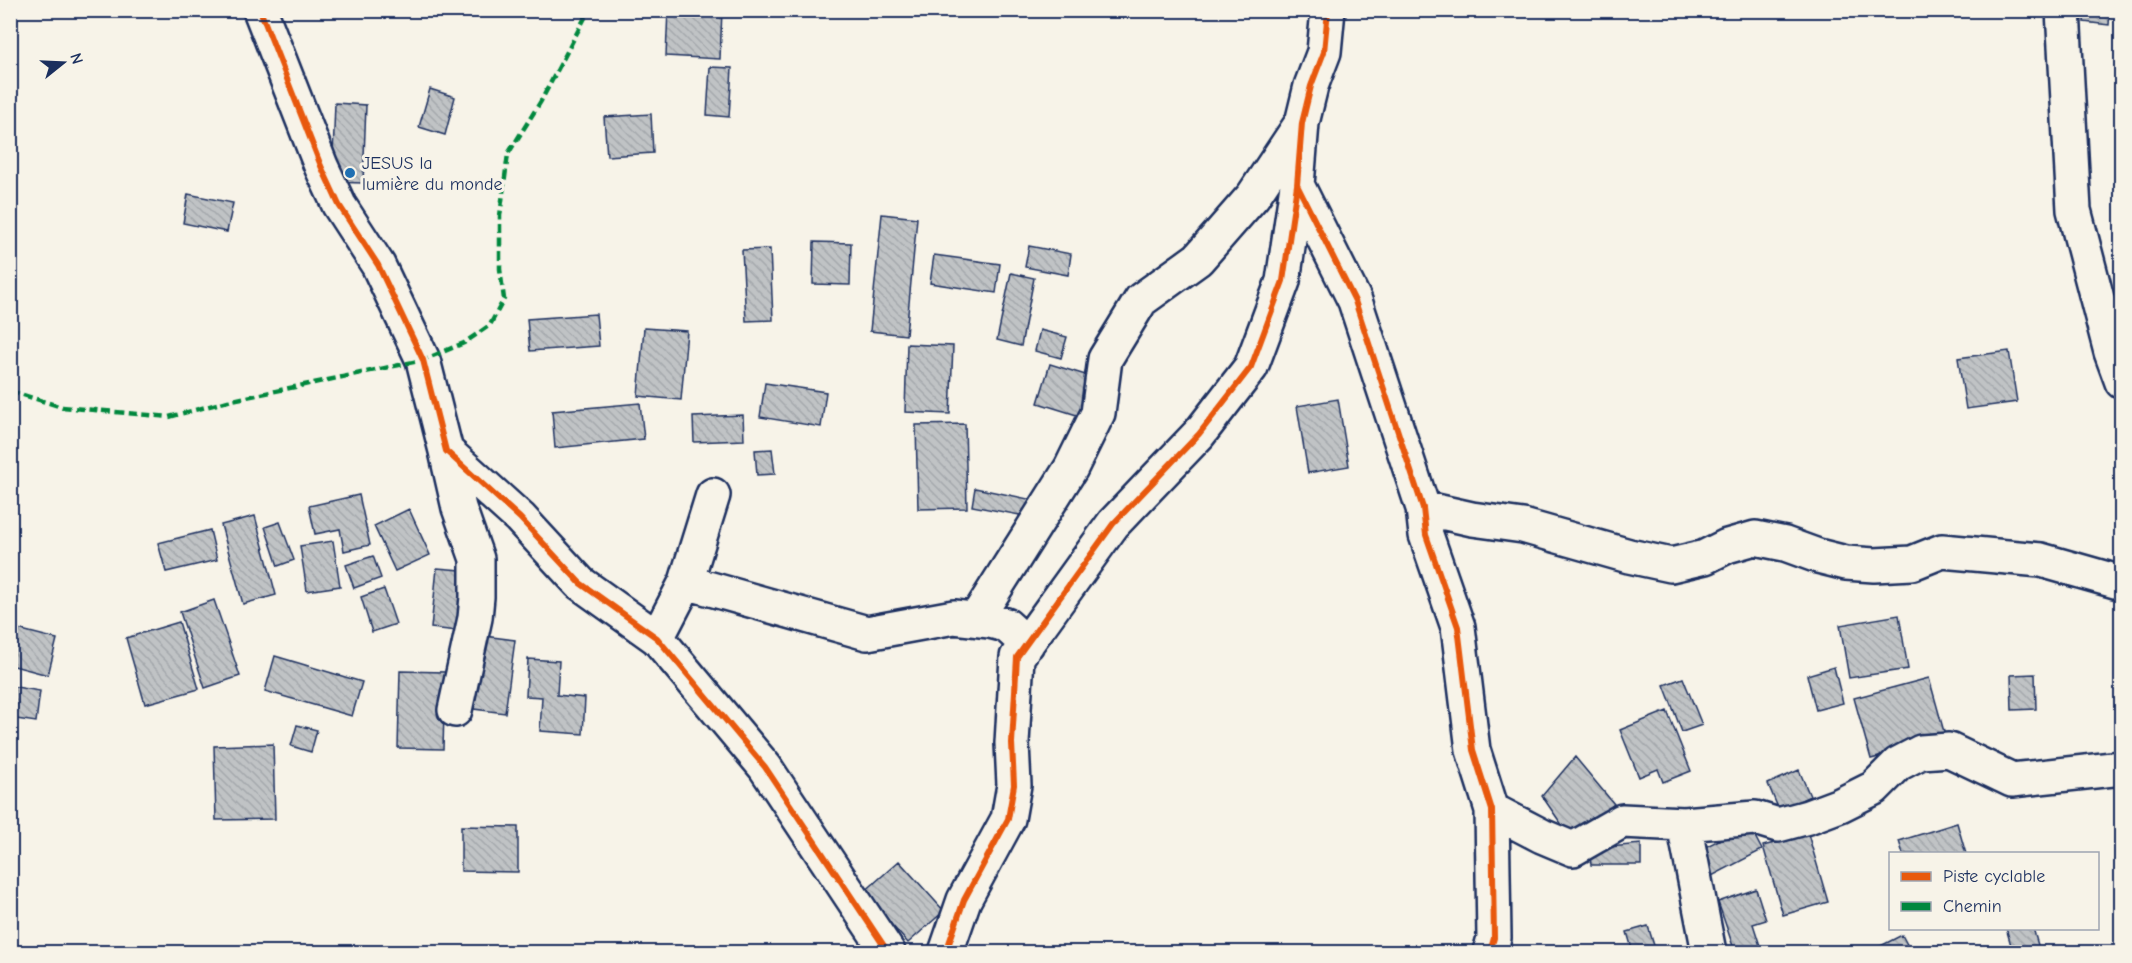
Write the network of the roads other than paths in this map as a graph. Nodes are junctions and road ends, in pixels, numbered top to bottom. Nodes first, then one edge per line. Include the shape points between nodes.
1 (260, 10) edge
2 (1328, 10) edge
3 (2063, 10) edge
4 (1302, 123) junction
5 (1297, 185) junction
6 (2121, 381) edge
7 (446, 451) junction
8 (712, 495) dead end
9 (1423, 508) junction
10 (686, 582) junction
11 (2121, 583) edge
12 (976, 619) junction
13 (657, 638) junction
14 (1027, 645) junction
15 (455, 710) dead end
16 (2121, 768) edge
17 (1492, 810) junction
18 (1684, 824) junction
19 (888, 952) edge
20 (946, 952) edge
21 (1490, 952) edge
22 (1709, 952) edge

1 - 7 street via 321,166 339,204 378,265 423,360
2 - 4 street via 1323,52
3 - 6 street via 2074,210
4 - 5 street
4 - 12 street via 1253,196 1198,259 1141,300 1106,359 1098,413 1071,468
5 - 9 street via 1354,301
5 - 14 street via 1283,281 1251,367 1199,434 1113,524
7 - 13 street via 520,518 580,584
7 - 15 street via 459,508 477,559 475,618
8 - 10 street
9 - 11 street via 1524,526 1671,565 1755,538 1846,563 1912,563 1942,551 2042,560
9 - 17 street via 1426,535 1458,627 1473,750
10 - 12 street via 867,633 954,617
10 - 13 street
12 - 14 street via 1006,625
13 - 19 street via 765,767
14 - 20 street via 1017,657 1014,785 1008,819 964,900
16 - 18 street via 2012,780 1949,750 1921,752 1898,764 1874,788 1808,817 1778,825 1755,818
17 - 18 street via 1573,849 1622,821
17 - 21 street via 1494,938
18 - 22 street

